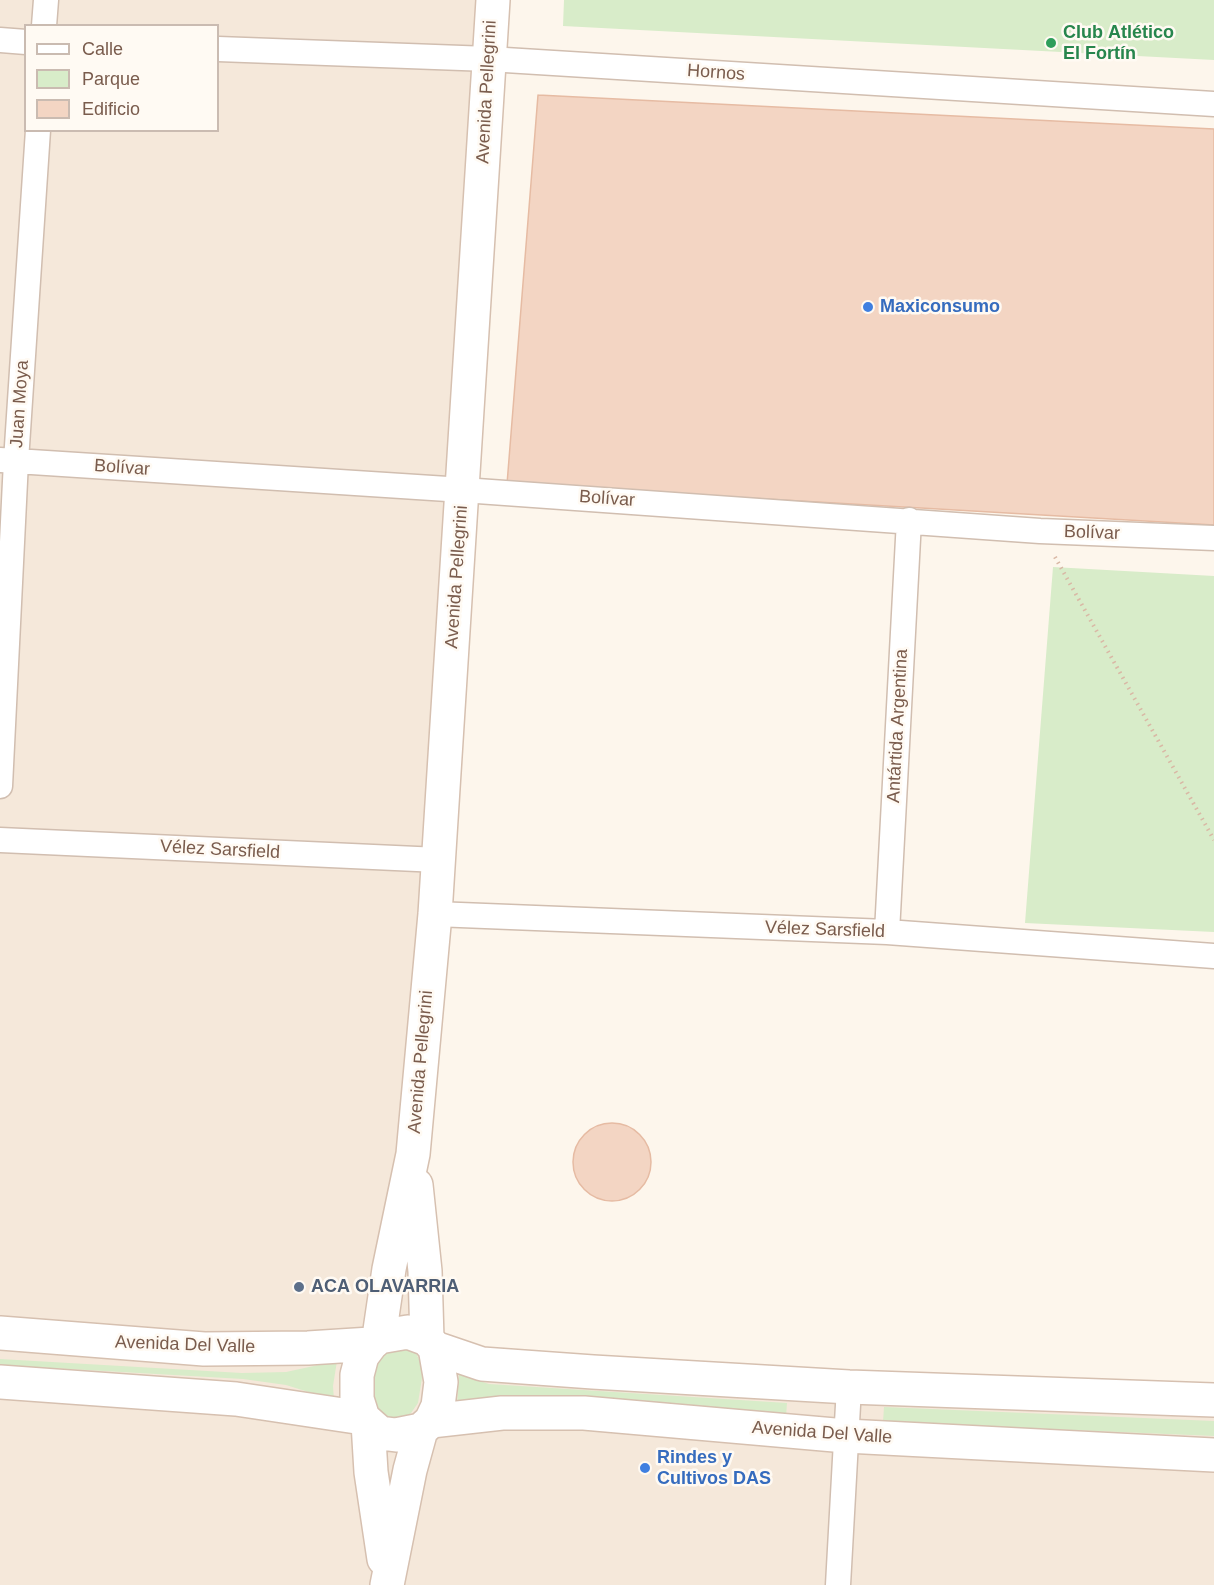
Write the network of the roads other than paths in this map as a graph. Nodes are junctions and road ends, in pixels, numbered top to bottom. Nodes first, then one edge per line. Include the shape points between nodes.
1 (46, 0) edge
2 (493, 0) edge
3 (44, 24) edge
4 (0, 40) edge
5 (24, 42) edge
6 (219, 49) edge
7 (489, 59) junction
8 (1214, 104) edge
9 (38, 132) edge
10 (8, 461) edge
11 (463, 490) junction
12 (909, 520) junction
13 (1214, 538) edge
14 (0, 786) edge
15 (0, 840) edge
16 (439, 860) junction
17 (435, 914) junction
18 (886, 932) junction
19 (1214, 957) edge
20 (413, 1154) junction
21 (0, 1333) edge
22 (375, 1340) junction
23 (431, 1343) junction
24 (0, 1382) edge
25 (849, 1388) junction
26 (1214, 1400) edge
27 (366, 1420) junction
28 (426, 1425) junction
29 (846, 1436) junction
30 (1214, 1455) edge
31 (387, 1582) edge
32 (838, 1585) edge

1 - 3 street
2 - 7 main road, Avenida Pellegrini
4 - 5 street
6 - 7 street, Hornos
7 - 8 street, Hornos
7 - 11 main road, Avenida Pellegrini
9 - 10 street, Juan Moya
10 - 11 street, Bolívar
10 - 14 street, Juan Moya
11 - 12 street, Bolívar
11 - 16 main road, Avenida Pellegrini
12 - 13 street, Bolívar via 1040,531
12 - 18 street, Antártida Argentina
15 - 16 street, Vélez Sarsfield
16 - 17 main road, Avenida Pellegrini
17 - 18 street, Vélez Sarsfield
17 - 20 main road, Avenida Pellegrini
18 - 19 street, Vélez Sarsfield
20 - 22 main road, Avenida Pellegrini
20 - 23 main road, Avenida Pellegrini
21 - 22 main road, Avenida Del Valle via 204,1349 308,1348
22 - 23 main road via 408,1332
22 - 27 main road via 362,1356 357,1375 357,1399
23 - 25 main road via 482,1364
23 - 28 main road via 441,1382 438,1406
24 - 27 main road via 236,1399
25 - 26 main road
25 - 29 street
27 - 28 main road via 380,1433 396,1435
27 - 31 main road
28 - 29 main road, Avenida Del Valle via 502,1413 584,1413
28 - 31 main road via 410,1470
29 - 30 main road, Avenida Del Valle
29 - 32 street

